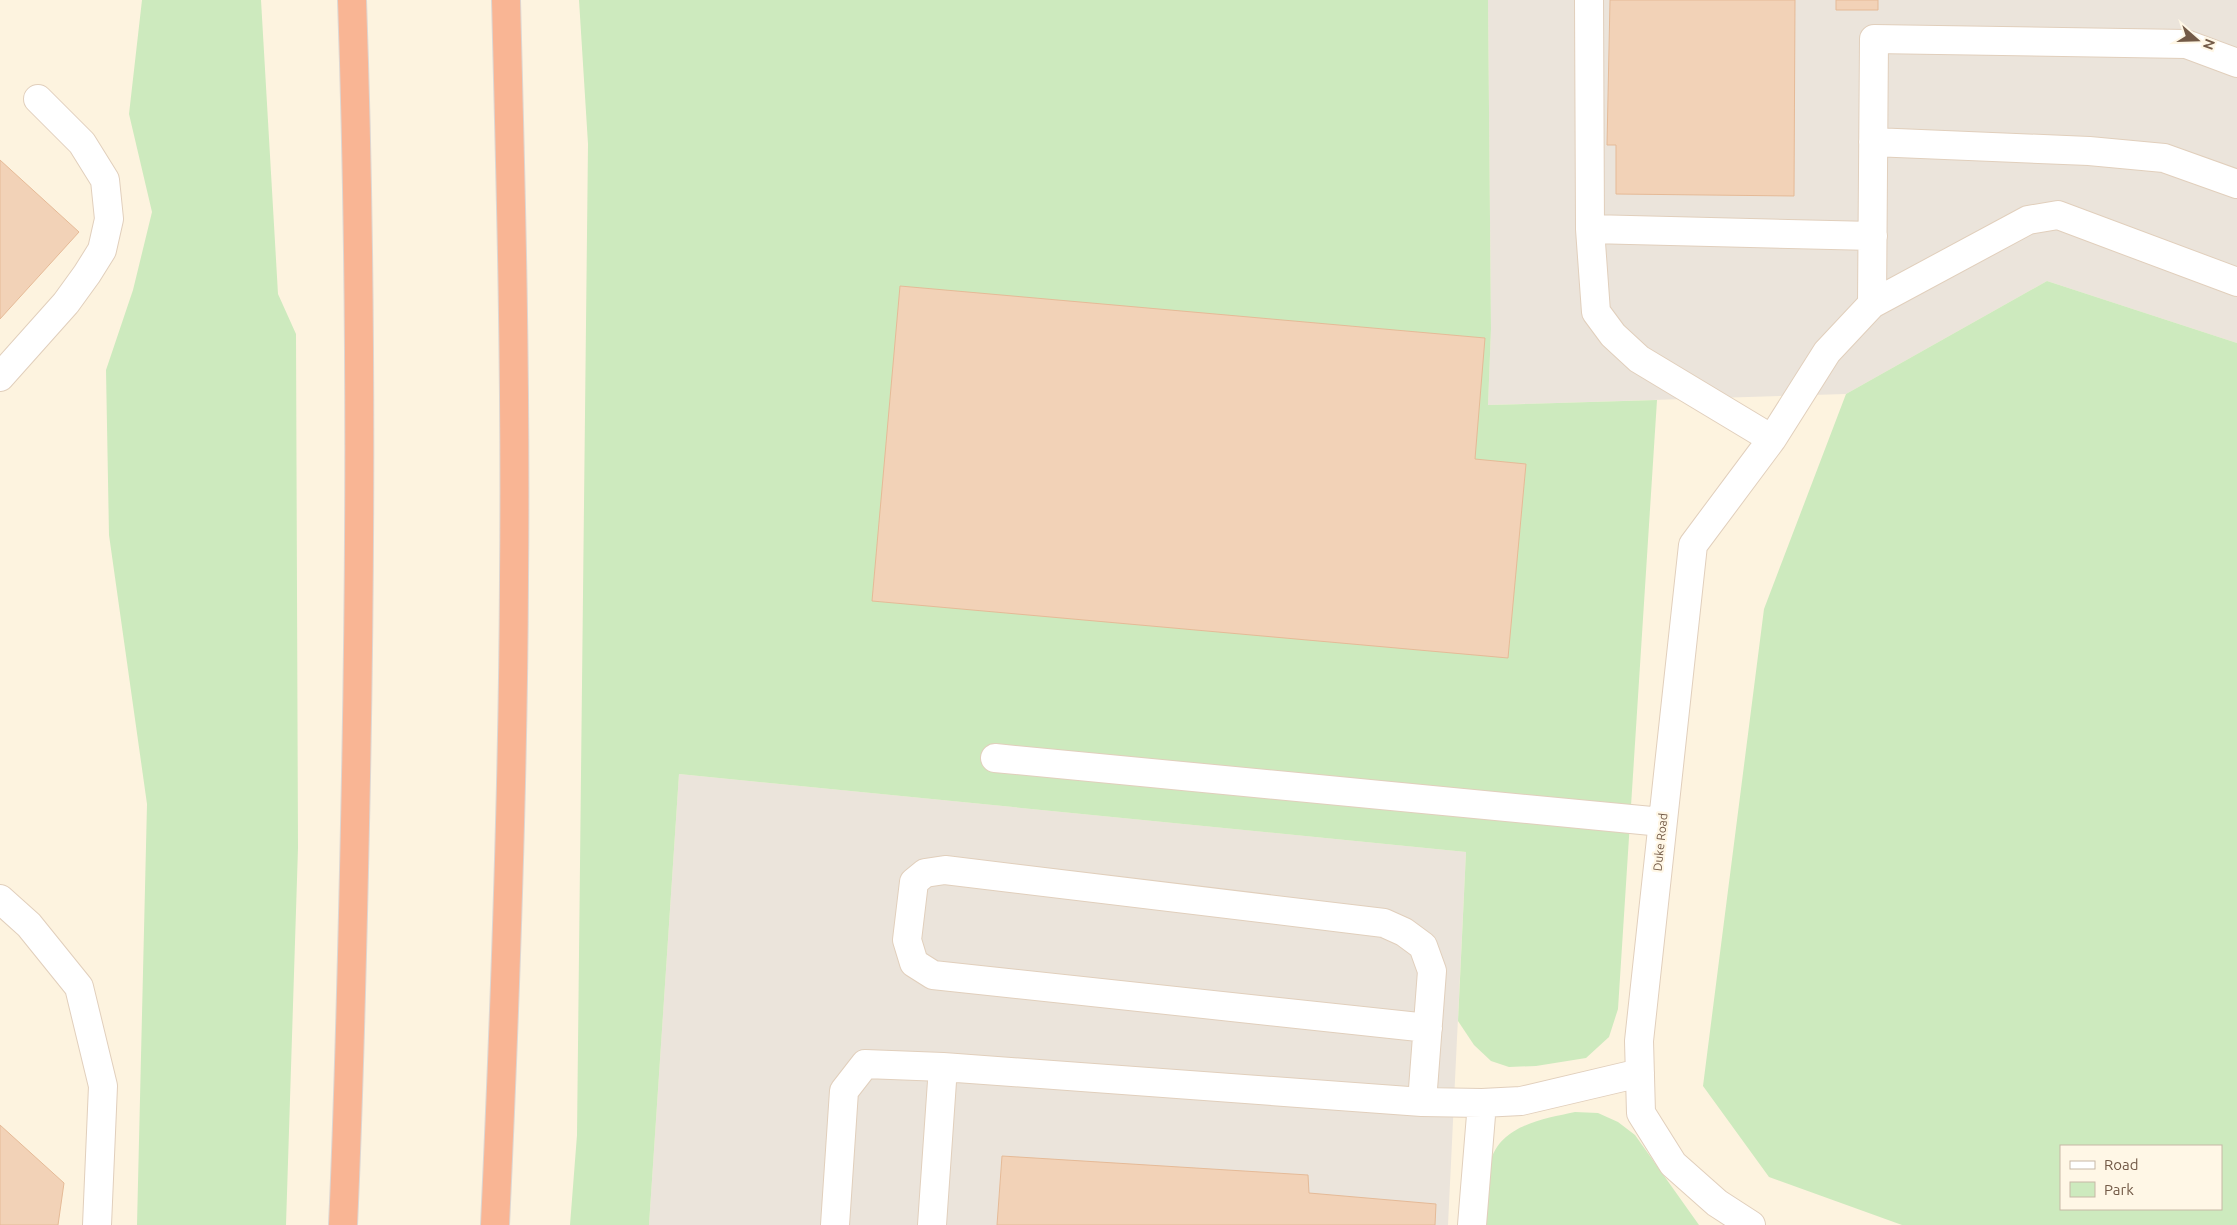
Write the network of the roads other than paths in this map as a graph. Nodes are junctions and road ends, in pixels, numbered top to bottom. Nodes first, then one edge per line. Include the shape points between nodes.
1 (352, 0) edge
2 (506, 0) edge
3 (1589, 0) edge
4 (2237, 64) edge
5 (38, 99) dead end
6 (1873, 142) junction
7 (2237, 184) edge
8 (1590, 229) junction
9 (1873, 236) junction
10 (2237, 282) edge
11 (1872, 304) junction
12 (0, 377) edge
13 (1772, 439) junction
14 (995, 758) dead end
15 (1662, 822) junction
16 (0, 899) edge
17 (1428, 1028) junction
18 (943, 1067) junction
19 (1640, 1073) junction
20 (1422, 1102) junction
21 (1482, 1104) junction
22 (97, 1225) edge
23 (343, 1225) edge
24 (495, 1225) edge
25 (835, 1225) edge
26 (932, 1225) edge
27 (1472, 1225) edge
28 (1751, 1225) edge

1 - 23 highway via 358,165 360,610 351,1062
2 - 24 highway via 514,577 507,963
3 - 8 street
4 - 6 street via 2186,44 1874,39
5 - 12 street via 82,143 105,180 109,219 102,250 87,274 66,303
6 - 7 street via 2089,151 2164,158
6 - 9 street
8 - 9 street
8 - 13 street via 1596,312 1613,335 1639,358
9 - 11 street
10 - 11 street, Duke Road via 2058,214 2028,220
11 - 13 street, Duke Road via 1828,352
13 - 15 street, Duke Road via 1693,544
14 - 15 street
15 - 19 street, Duke Road via 1639,1040
16 - 22 street via 29,925 79,987 102,1086
17 - 17 street via 1432,971 1423,946 1404,932 1384,924 945,870 926,873 914,882 907,940 914,963 933,975
17 - 20 street
18 - 20 street
18 - 25 street via 865,1064 844,1091
18 - 26 street
19 - 21 street via 1521,1101
19 - 28 street, Duke Road via 1642,1113 1673,1164 1717,1204
20 - 21 street
21 - 27 street

